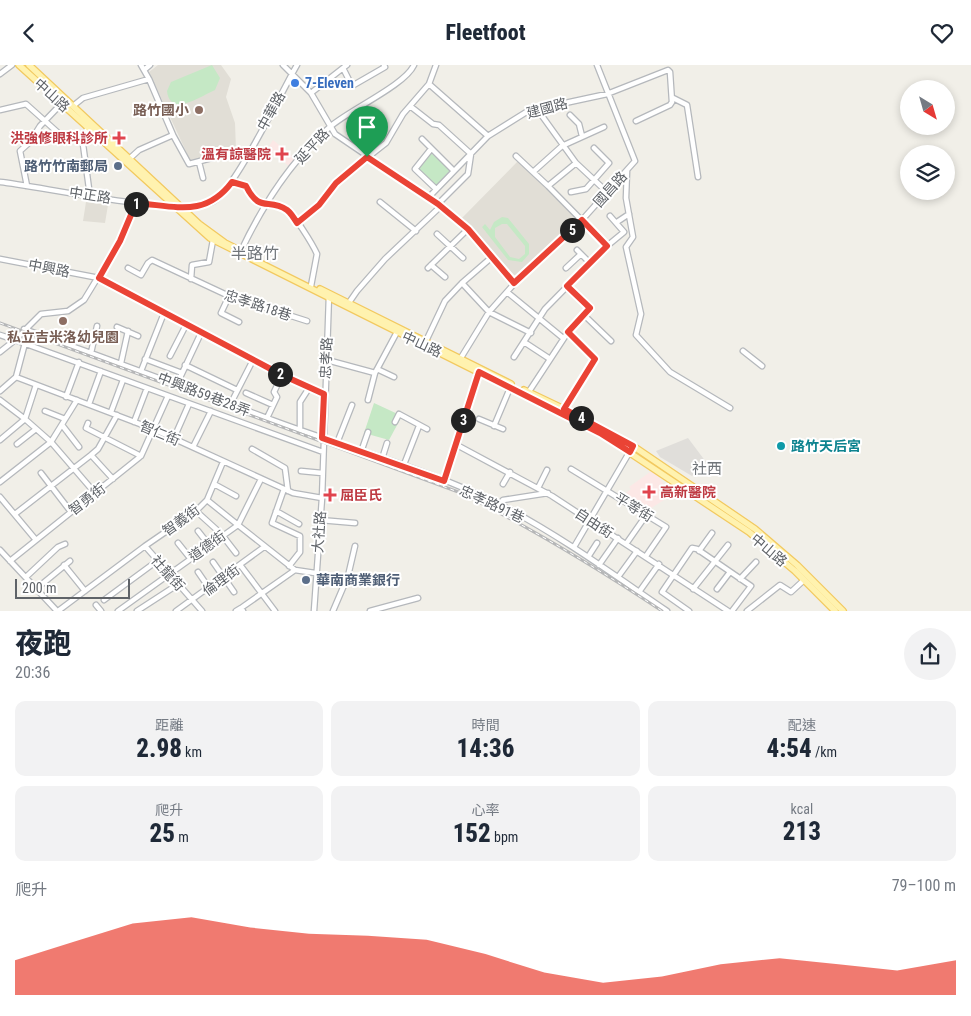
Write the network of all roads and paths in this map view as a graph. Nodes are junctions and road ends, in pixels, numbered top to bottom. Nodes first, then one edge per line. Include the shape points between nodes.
1 (12, 65) edge
2 (19, 65) edge
3 (29, 65) edge
4 (141, 65) edge
5 (150, 65) edge
6 (283, 65) edge
7 (297, 65) edge
8 (384, 65) edge
9 (414, 65) edge
10 (436, 65) edge
11 (597, 65) edge
12 (670, 65) edge
13 (345, 67) edge
14 (144, 71) junction
15 (670, 72) junction
16 (292, 73) junction
17 (0, 74) edge
18 (150, 79) junction
19 (429, 85) junction
20 (311, 93) junction
21 (607, 94) junction
22 (673, 98) junction
23 (62, 103) junction
24 (73, 106) junction
25 (410, 106) junction
26 (537, 109) junction
27 (0, 110) edge
28 (570, 115) dead end
29 (45, 121) junction
30 (636, 121) dead end
31 (330, 127) junction
32 (604, 127) dead end
33 (88, 128) junction
34 (173, 135) junction
35 (582, 135) junction
36 (488, 136) junction
37 (82, 137) junction
38 (422, 139) dead end
39 (562, 146) junction
40 (594, 148) dead end
41 (431, 149) junction
42 (471, 153) junction
43 (248, 154) junction
44 (516, 156) dead end
45 (367, 157) junction
46 (128, 160) junction
47 (198, 162) junction
48 (576, 163) junction
49 (454, 171) junction
50 (627, 171) junction
51 (533, 172) junction
52 (698, 177) dead end
53 (203, 178) dead end
54 (594, 179) junction
55 (0, 182) edge
56 (232, 182) junction
57 (27, 186) junction
58 (548, 187) junction
59 (436, 189) junction
60 (570, 192) dead end
61 (608, 192) junction
62 (90, 196) junction
63 (428, 198) junction
64 (380, 202) dead end
65 (136, 203) junction
66 (265, 204) junction
67 (440, 205) junction
68 (177, 206) junction
69 (629, 214) junction
70 (610, 216) dead end
71 (582, 220) junction
72 (617, 222) junction
73 (297, 223) junction
74 (468, 229) junction
75 (416, 231) junction
76 (437, 234) dead end
77 (213, 240) junction
78 (450, 245) junction
79 (607, 246) junction
80 (240, 253) junction
81 (492, 257) junction
82 (463, 258) dead end
83 (0, 259) edge
84 (590, 263) junction
85 (128, 268) dead end
86 (566, 268) dead end
87 (445, 277) dead end
88 (99, 278) junction
89 (191, 279) junction
90 (462, 283) junction
91 (514, 283) junction
92 (311, 286) junction
93 (567, 286) junction
94 (507, 292) junction
95 (329, 295) junction
96 (229, 296) junction
97 (348, 304) junction
98 (489, 312) junction
99 (164, 313) junction
100 (585, 315) junction
101 (538, 318) junction
102 (239, 321) dead end
103 (307, 321) dead end
104 (186, 325) junction
105 (97, 326) dead end
106 (117, 327) dead end
107 (24, 329) junction
108 (128, 331) junction
109 (396, 332) junction
110 (568, 332) junction
111 (201, 333) junction
112 (531, 333) junction
113 (0, 335) edge
114 (138, 336) dead end
115 (563, 338) junction
116 (15, 340) junction
117 (426, 341) junction
118 (611, 341) dead end
119 (26, 343) junction
120 (524, 343) junction
121 (743, 351) dead end
122 (0, 352) edge
123 (91, 353) junction
124 (170, 356) dead end
125 (514, 357) dead end
126 (145, 359) junction
127 (550, 359) junction
128 (253, 360) junction
129 (327, 360) junction
130 (459, 360) junction
131 (79, 362) junction
132 (121, 363) junction
133 (185, 365) junction
134 (762, 366) dead end
135 (101, 371) junction
136 (141, 371) junction
137 (376, 371) junction
138 (479, 372) junction
139 (182, 373) junction
140 (282, 375) junction
141 (16, 377) junction
142 (394, 377) dead end
143 (123, 380) junction
144 (177, 384) junction
145 (36, 385) junction
146 (147, 388) junction
147 (309, 388) junction
148 (510, 388) junction
149 (237, 390) junction
150 (0, 391) edge
151 (246, 393) dead end
152 (528, 393) junction
153 (324, 394) junction
154 (168, 396) junction
155 (66, 397) junction
156 (0, 399) edge
157 (77, 400) junction
158 (368, 400) dead end
159 (90, 404) junction
160 (189, 404) junction
161 (230, 405) junction
162 (273, 405) junction
163 (352, 405) dead end
164 (730, 408) dead end
165 (564, 409) junction
166 (45, 411) dead end
167 (211, 411) junction
168 (111, 412) junction
169 (117, 415) junction
170 (267, 418) junction
171 (25, 419) junction
172 (65, 419) junction
173 (479, 419) dead end
174 (134, 422) junction
175 (395, 422) dead end
176 (88, 423) dead end
177 (62, 425) junction
178 (419, 426) junction
179 (494, 426) junction
180 (36, 429) junction
181 (153, 429) junction
182 (427, 429) dead end
183 (503, 429) dead end
184 (300, 430) junction
185 (368, 432) dead end
186 (105, 437) junction
187 (174, 438) junction
188 (322, 438) junction
189 (0, 440) edge
190 (51, 442) junction
191 (336, 443) junction
192 (387, 443) dead end
193 (17, 444) dead end
194 (455, 444) junction
195 (79, 447) dead end
196 (193, 447) junction
197 (252, 449) dead end
198 (631, 449) junction
199 (323, 452) junction
200 (362, 452) junction
201 (91, 455) junction
202 (141, 456) junction
203 (382, 459) junction
204 (223, 462) junction
205 (403, 467) junction
206 (74, 469) junction
207 (570, 469) dead end
208 (547, 470) dead end
209 (301, 471) dead end
210 (510, 472) junction
211 (41, 473) dead end
212 (322, 473) junction
213 (113, 479) junction
214 (261, 479) junction
215 (444, 481) junction
216 (0, 482) edge
217 (503, 483) dead end
218 (214, 484) junction
219 (51, 487) junction
220 (538, 487) junction
221 (286, 490) junction
222 (608, 492) junction
223 (95, 493) junction
224 (548, 493) junction
225 (236, 495) dead end
226 (0, 497) edge
227 (322, 498) junction
228 (207, 500) junction
229 (499, 505) junction
230 (196, 511) junction
231 (276, 511) junction
232 (71, 512) junction
233 (15, 514) junction
234 (647, 514) junction
235 (590, 519) junction
236 (320, 520) junction
237 (355, 523) dead end
238 (299, 524) dead end
239 (238, 525) junction
240 (217, 530) dead end
241 (198, 531) dead end
242 (712, 533) dead end
243 (222, 535) junction
244 (618, 538) junction
245 (36, 540) junction
246 (178, 543) dead end
247 (597, 543) dead end
248 (65, 544) dead end
249 (626, 544) junction
250 (209, 545) junction
251 (728, 545) dead end
252 (145, 546) junction
253 (355, 546) dead end
254 (264, 547) junction
255 (574, 547) junction
256 (0, 549) edge
257 (637, 551) junction
258 (699, 551) junction
259 (236, 553) dead end
260 (588, 557) junction
261 (646, 557) junction
262 (190, 558) junction
263 (10, 561) junction
264 (70, 561) dead end
265 (157, 561) junction
266 (715, 561) junction
267 (213, 562) dead end
268 (756, 562) dead end
269 (64, 565) junction
270 (599, 565) junction
271 (659, 565) junction
272 (241, 566) junction
273 (289, 566) junction
274 (295, 570) junction
275 (198, 572) dead end
276 (730, 572) junction
277 (168, 573) junction
278 (315, 573) junction
279 (673, 574) junction
280 (26, 577) junction
281 (224, 577) junction
282 (618, 577) junction
283 (740, 579) junction
284 (804, 580) junction
285 (178, 585) junction
286 (209, 588) junction
287 (36, 589) junction
288 (693, 589) junction
289 (717, 589) dead end
290 (85, 591) junction
291 (234, 592) dead end
292 (640, 592) junction
293 (262, 593) junction
294 (418, 598) dead end
295 (104, 600) dead end
296 (193, 600) junction
297 (96, 605) dead end
298 (242, 609) edge
299 (140, 610) edge
300 (58, 611) edge
301 (101, 611) edge
302 (118, 611) edge
303 (176, 611) edge
304 (202, 611) edge
305 (236, 611) edge
306 (274, 611) edge
307 (314, 611) edge
308 (333, 611) edge
309 (370, 611) edge
310 (667, 611) edge
311 (689, 611) edge
312 (728, 611) edge
313 (732, 611) edge
314 (747, 611) edge
315 (835, 611) edge
316 (843, 611) edge

1 - 17 street
2 - 23 main road, 中山路
3 - 24 main road, 中山路
4 - 14 street
5 - 14 street
6 - 16 street
7 - 16 street, 中華路
8 - 13 street via 352,86
9 - 31 street, 延平路 via 400,80
10 - 19 street
11 - 21 street, 國昌路
12 - 15 street
13 - 20 street
14 - 18 street
15 - 21 street, 建國路 via 665,70
15 - 22 street
16 - 20 street
16 - 43 street, 中華路
18 - 24 street via 83,98
18 - 34 street
19 - 25 street
19 - 36 street
20 - 31 street
21 - 26 street, 建國路
21 - 50 street, 國昌路 via 634,157 635,161
22 - 30 street via 670,105
22 - 52 street via 687,105
23 - 29 street
23 - 33 main road, 中山路
24 - 46 main road, 中山路
25 - 42 street via 439,125
25 - 45 street via 386,143
26 - 36 street, 建國路 via 528,111
26 - 39 street
27 - 29 street via 26,104
28 - 35 street via 579,125
29 - 37 street via 64,138
29 - 57 street via 20,151
31 - 45 street
31 - 66 street, 延平路 via 286,175
32 - 35 street
33 - 37 street
33 - 46 main road, 中山路
34 - 46 street via 139,150
34 - 47 street via 189,164
35 - 39 street
36 - 42 street, 建國路
37 - 62 street
38 - 41 street
39 - 48 street
39 - 51 street
40 - 54 street via 609,163
41 - 49 street
41 - 59 street via 415,169
42 - 49 street, 建國路
42 - 67 street via 468,174
43 - 47 street via 238,151
43 - 56 street, 中華路
44 - 51 street
45 - 63 street
45 - 73 street
46 - 68 main road, 中山路
47 - 53 street
48 - 54 street
48 - 58 street
49 - 59 street, 建國路
50 - 61 street, 國昌路
50 - 69 street
51 - 58 street
54 - 60 street via 586,189
54 - 61 street
55 - 57 street, 中正路
56 - 66 street via 246,186 259,204
56 - 68 street, 中華路 via 214,201 202,207
57 - 62 street, 中正路
58 - 71 street
59 - 63 street, 建國路
61 - 71 street, 國昌路
62 - 65 street, 中正路
63 - 67 street
64 - 75 street
65 - 68 street, 中正路
65 - 88 street
66 - 73 street via 284,208
66 - 80 street, 延平路
67 - 74 street
67 - 75 street
68 - 77 main road, 中山路
68 - 80 main road, 中山路
69 - 72 street
69 - 164 street via 633,237 626,247 641,314 637,330 639,339 670,372
70 - 72 street
71 - 79 street
71 - 91 street, 國昌路
72 - 79 street via 624,232
73 - 92 street via 317,254
74 - 78 street
74 - 81 street
75 - 97 street via 385,259
76 - 78 street
77 - 80 main road, 中山路
77 - 89 street via 208,262 192,265
78 - 82 street
78 - 87 street via 430,267
79 - 84 street
80 - 92 main road, 中山路
80 - 95 main road, 中山路
81 - 90 street
81 - 91 street
83 - 88 street, 中興路
84 - 86 street via 579,252
84 - 93 street
85 - 89 street, 忠孝路18巷 via 141,275 152,260
88 - 99 street, 中興路
88 - 107 street via 84,300 68,311 41,314
89 - 96 street, 忠孝路18巷
90 - 98 street
90 - 117 street via 445,301
91 - 94 street, 國昌路
92 - 95 main road, 中山路
93 - 100 street via 590,308
93 - 101 street
94 - 98 street, 國昌路
94 - 101 street
95 - 97 main road, 中山路
95 - 129 street, 忠孝路
96 - 102 street via 221,313
96 - 103 street, 忠孝路18巷
97 - 109 main road, 中山路
97 - 117 main road, 中山路
98 - 112 street
98 - 130 street, 國昌路
99 - 104 street, 中興路
99 - 126 street
100 - 110 street
100 - 118 street
101 - 112 street
101 - 115 street
104 - 111 street, 中興路
104 - 124 street
105 - 123 street
106 - 108 street
107 - 116 street
107 - 123 street, 中興路59巷28弄
108 - 114 street
108 - 132 street
109 - 130 main road, 中山路
109 - 137 street
110 - 115 street
110 - 165 street via 595,359
111 - 128 street, 中興路
111 - 133 street
112 - 120 street
113 - 116 street
115 - 127 street
116 - 119 street
116 - 122 street
117 - 130 main road, 中山路
119 - 131 street
119 - 141 street
120 - 125 street
120 - 127 street
121 - 134 street
123 - 132 street, 中興路59巷28弄
126 - 136 street
126 - 139 street
127 - 152 street
128 - 140 street, 中興路
128 - 149 street
129 - 137 street
129 - 153 street, 忠孝路
130 - 138 main road, 中山路
130 - 152 main road, 中山路
131 - 135 street
131 - 155 street
132 - 136 street, 中興路59巷28弄
133 - 139 street
133 - 149 street
135 - 143 street
135 - 159 street
136 - 144 street, 中興路59巷28弄
137 - 142 street
137 - 158 street
138 - 148 main road, 中山路
138 - 194 street
139 - 144 street
140 - 147 street, 中興路
140 - 162 street via 274,392 277,397
141 - 145 street, 智仁街
141 - 150 street
143 - 146 street
143 - 168 street
144 - 161 street, 中興路59巷28弄
145 - 155 street, 智仁街
145 - 171 street
146 - 154 street
146 - 174 street
147 - 153 street, 中興路
147 - 184 street via 300,402
148 - 179 street
148 - 198 main road, 中山路
149 - 161 street
151 - 162 street
152 - 165 main road, 中山路
153 - 188 street, 忠孝路
154 - 160 street
154 - 181 street, 智勇街
155 - 157 street, 智仁街
156 - 171 street
157 - 159 street, 智仁街
157 - 172 street
159 - 168 street, 智仁街
160 - 167 street
160 - 187 street
161 - 170 street, 中興路59巷28弄
162 - 170 street
163 - 191 street
165 - 198 main road, 中山路
166 - 172 street
167 - 196 street
167 - 199 street
168 - 169 street, 智仁街
169 - 174 street, 智仁街
169 - 186 street
170 - 184 street, 中興路59巷28弄
171 - 180 street
171 - 189 street
172 - 177 street
173 - 179 street
174 - 181 street, 智仁街
175 - 178 street via 399,414
176 - 186 street via 86,428
177 - 190 street
177 - 195 street
178 - 182 street
178 - 205 street
179 - 183 street
180 - 190 street
180 - 193 street
181 - 187 street, 智仁街
181 - 202 street, 智勇街
184 - 188 street, 忠孝路91巷
185 - 200 street
186 - 201 street
186 - 202 street
187 - 196 street, 智仁街
188 - 191 street, 忠孝路91巷
188 - 199 street, 忠孝路
190 - 206 street
190 - 216 street
191 - 200 street, 忠孝路91巷
192 - 203 street
194 - 210 street, 自由街
194 - 215 street
196 - 204 street, 智仁街
197 - 221 street via 285,468
198 - 222 street
198 - 284 main road, 中山路 via 749,532
198 - 316 main road, 中山路 via 755,529
199 - 212 street, 大社路
200 - 203 street, 忠孝路91巷
201 - 206 street
201 - 213 street
202 - 213 street, 智勇街
203 - 205 street, 忠孝路91巷
204 - 214 street, 智仁街
204 - 218 street, 智義街
205 - 215 street, 忠孝路91巷
206 - 219 street
206 - 223 street
207 - 222 street, 平等街
208 - 220 street
209 - 212 street
210 - 217 street
210 - 220 street, 自由街
211 - 219 street
212 - 227 street, 大社路
213 - 223 street, 智勇街
214 - 221 street, 智仁街
214 - 239 street
215 - 229 street, 忠孝路91巷
218 - 225 street
218 - 228 street, 智義街
219 - 232 street
219 - 233 street
220 - 224 street, 自由街
221 - 227 street, 智仁街
221 - 231 street
222 - 234 street, 平等街
222 - 235 street
223 - 232 street, 智勇街
224 - 229 street via 503,501
224 - 235 street, 自由街
226 - 233 street
227 - 236 street, 大社路
228 - 230 street, 智義街
228 - 239 street
229 - 255 street, 忠孝路91巷
230 - 240 street
230 - 252 street, 智義街
231 - 238 street
231 - 273 street via 272,523 300,536 300,552
232 - 245 street, 智勇街
233 - 245 street
234 - 249 street
234 - 261 street, 平等街 via 666,527
235 - 244 street, 自由街
235 - 255 street
236 - 237 street
236 - 278 street, 大社路
239 - 243 street, 道德街
239 - 254 street, 道德街
241 - 250 street
242 - 258 street
243 - 250 street, 道德街
243 - 259 street
244 - 249 street, 自由街
244 - 270 street
245 - 263 street, 智勇街
246 - 262 street
247 - 260 street
248 - 280 street
249 - 257 street, 自由街
250 - 262 street, 道德街
251 - 266 street
252 - 265 street, 社龍街
252 - 290 street, 社龍街
253 - 308 street via 348,576
254 - 272 street, 倫理街
254 - 273 street, 道德街
255 - 260 street, 忠孝路91巷
256 - 263 street
257 - 261 street, 自由街
257 - 282 street
258 - 266 street
258 - 279 street via 692,548
260 - 270 street, 忠孝路91巷
261 - 271 street, 自由街
262 - 277 street, 道德街
263 - 280 street
264 - 269 street
265 - 277 street, 社龍街
265 - 295 street
266 - 276 street
266 - 288 street
267 - 281 street
268 - 283 street
269 - 287 street
269 - 290 street
270 - 282 street, 忠孝路91巷
271 - 279 street, 自由街
271 - 292 street
272 - 281 street, 倫理街
272 - 293 street
273 - 274 street, 道德街
274 - 278 street
274 - 293 street
275 - 286 street
276 - 283 street
276 - 289 street
277 - 285 street, 社龍街
277 - 302 street, 道德街
278 - 307 street, 大社路
279 - 288 street, 自由街
279 - 311 street via 662,592
280 - 287 street
281 - 286 street, 倫理街
281 - 291 street
282 - 292 street, 忠孝路91巷
283 - 313 street via 751,586
284 - 314 street via 791,592 780,585
284 - 315 main road, 中山路
285 - 296 street, 社龍街
285 - 299 street
286 - 296 street, 倫理街
287 - 300 street
288 - 312 street, 自由街
290 - 300 street, 社龍街
292 - 310 street, 忠孝路91巷
293 - 298 street
293 - 306 street
294 - 309 street
296 - 303 street, 倫理街
296 - 304 street, 社龍街
297 - 301 street
298 - 305 street

